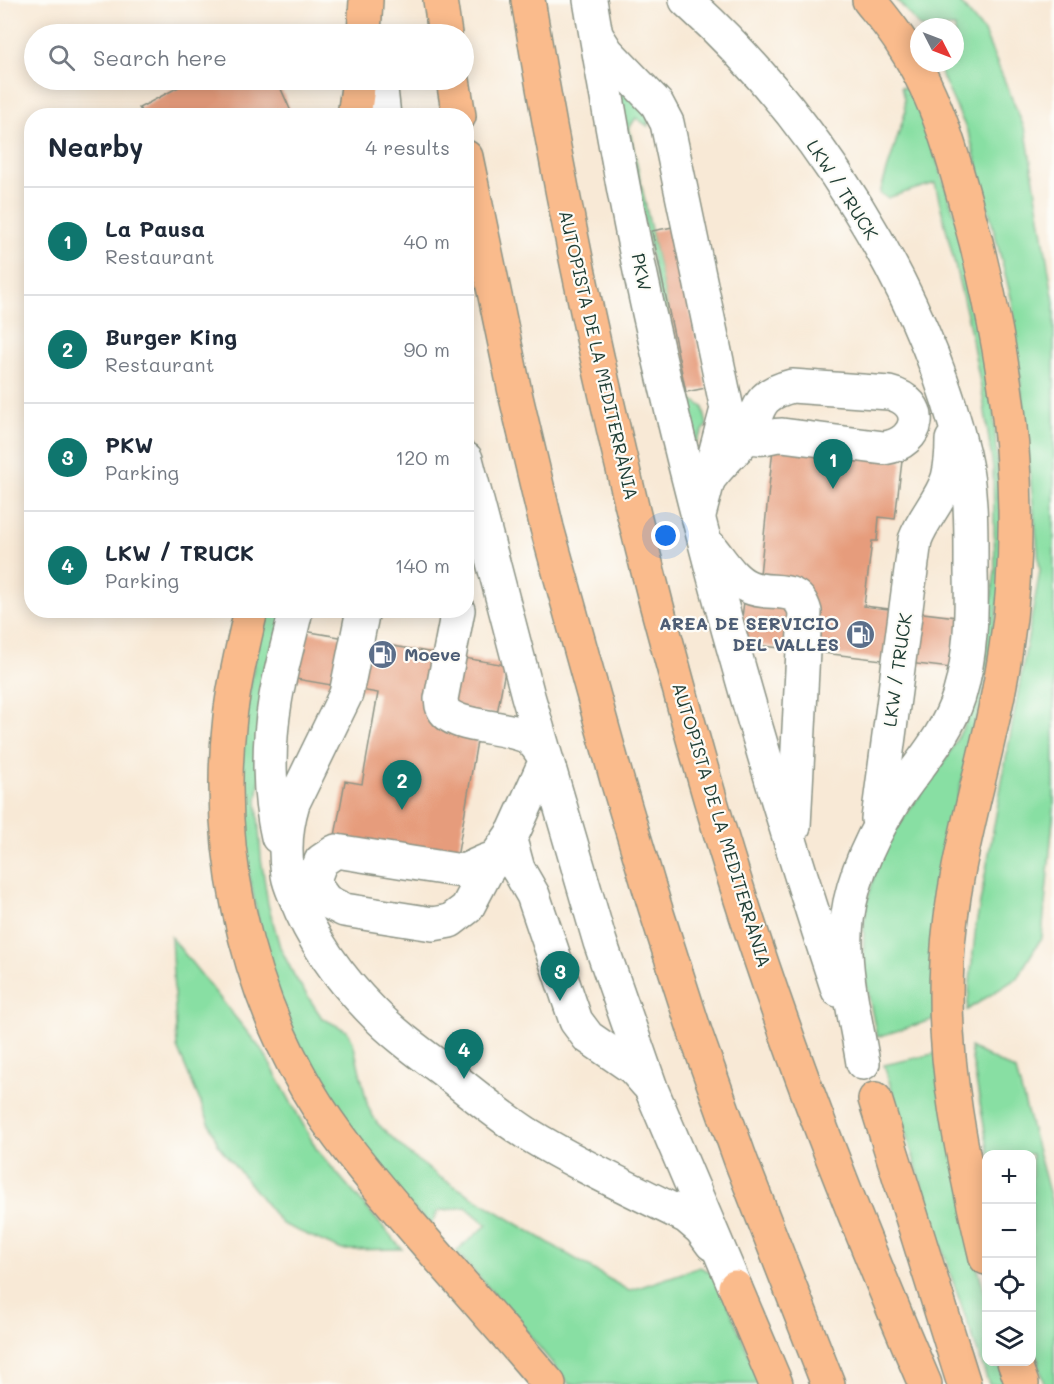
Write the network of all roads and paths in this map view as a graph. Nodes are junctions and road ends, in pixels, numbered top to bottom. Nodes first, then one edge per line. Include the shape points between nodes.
1 (366, 0) edge
2 (374, 0) edge
3 (440, 0) edge
4 (528, 0) edge
5 (686, 0) edge
6 (869, 0) edge
7 (593, 16) edge
8 (365, 24) edge
9 (375, 24) edge
10 (444, 24) edge
11 (358, 90) edge
12 (381, 90) edge
13 (455, 90) edge
14 (355, 108) edge
15 (383, 108) edge
16 (458, 108) edge
17 (474, 195) edge
18 (727, 409) junction
19 (951, 411) junction
20 (708, 480) junction
21 (474, 491) joint
22 (474, 524) edge
23 (702, 529) junction
24 (249, 618) edge
25 (294, 618) edge
26 (361, 618) edge
27 (456, 618) edge
28 (546, 760) junction
29 (876, 830) junction
30 (510, 852) junction
31 (792, 852) junction
32 (288, 877) junction
33 (863, 1063) junction
34 (652, 1091) junction
35 (875, 1099) joint
36 (982, 1239) edge
37 (720, 1254) junction
38 (735, 1287) joint
39 (1015, 1366) edge
40 (549, 1384) edge
41 (776, 1384) edge
42 (828, 1384) edge
43 (925, 1384) edge
44 (964, 1384) edge
45 (1022, 1384) edge

1 - 8 highway
2 - 9 lane
3 - 10 highway
4 - 43 highway, AUTOPISTA DE LA MEDITERRÀNIA via 587,317 685,712 742,902 804,1086
5 - 19 lane, LKW / TRUCK via 768,85 859,211 907,298
6 - 36 highway via 906,49 937,111 949,147 982,268 1007,393 1014,455 1013,594 1006,651 950,919 946,965 951,1077
7 - 18 lane via 607,52 657,104 667,123
7 - 23 lane, PKW via 649,311
11 - 14 highway
12 - 15 lane
13 - 16 highway
17 - 42 highway via 547,528 617,780 696,1035
18 - 20 lane
18 - 20 lane via 732,420 748,434
19 - 29 lane, LKW / TRUCK via 948,477 915,540
19 - 29 lane, LKW / TRUCK via 964,456 970,499 972,614 965,675 944,731
20 - 23 lane
21 - 22 lane
21 - 28 lane
23 - 31 lane, PKW
23 - 31 lane, PKW via 741,582 759,590 788,592 798,597 805,612
24 - 40 highway via 233,695 227,767 228,823 244,932 261,992 282,1042 334,1130
25 - 32 lane via 275,703 271,749 275,822
26 - 32 lane via 346,694 287,821
27 - 28 lane via 441,699 443,709 460,721 518,733 538,746
28 - 30 lane
28 - 34 lane via 600,942
29 - 33 lane, LKW / TRUCK via 854,884 846,935 849,982
30 - 30 lane via 486,872 467,909 441,924 344,910 326,901 315,886 316,869 336,851 462,871
30 - 34 lane via 533,895 576,1021 588,1037 633,1068
31 - 33 lane, PKW
32 - 37 lane via 317,942 374,1013 525,1132 687,1217
33 - 35 lane, PKW
34 - 37 lane
35 - 44 highway
37 - 38 lane
38 - 41 highway
39 - 45 highway

